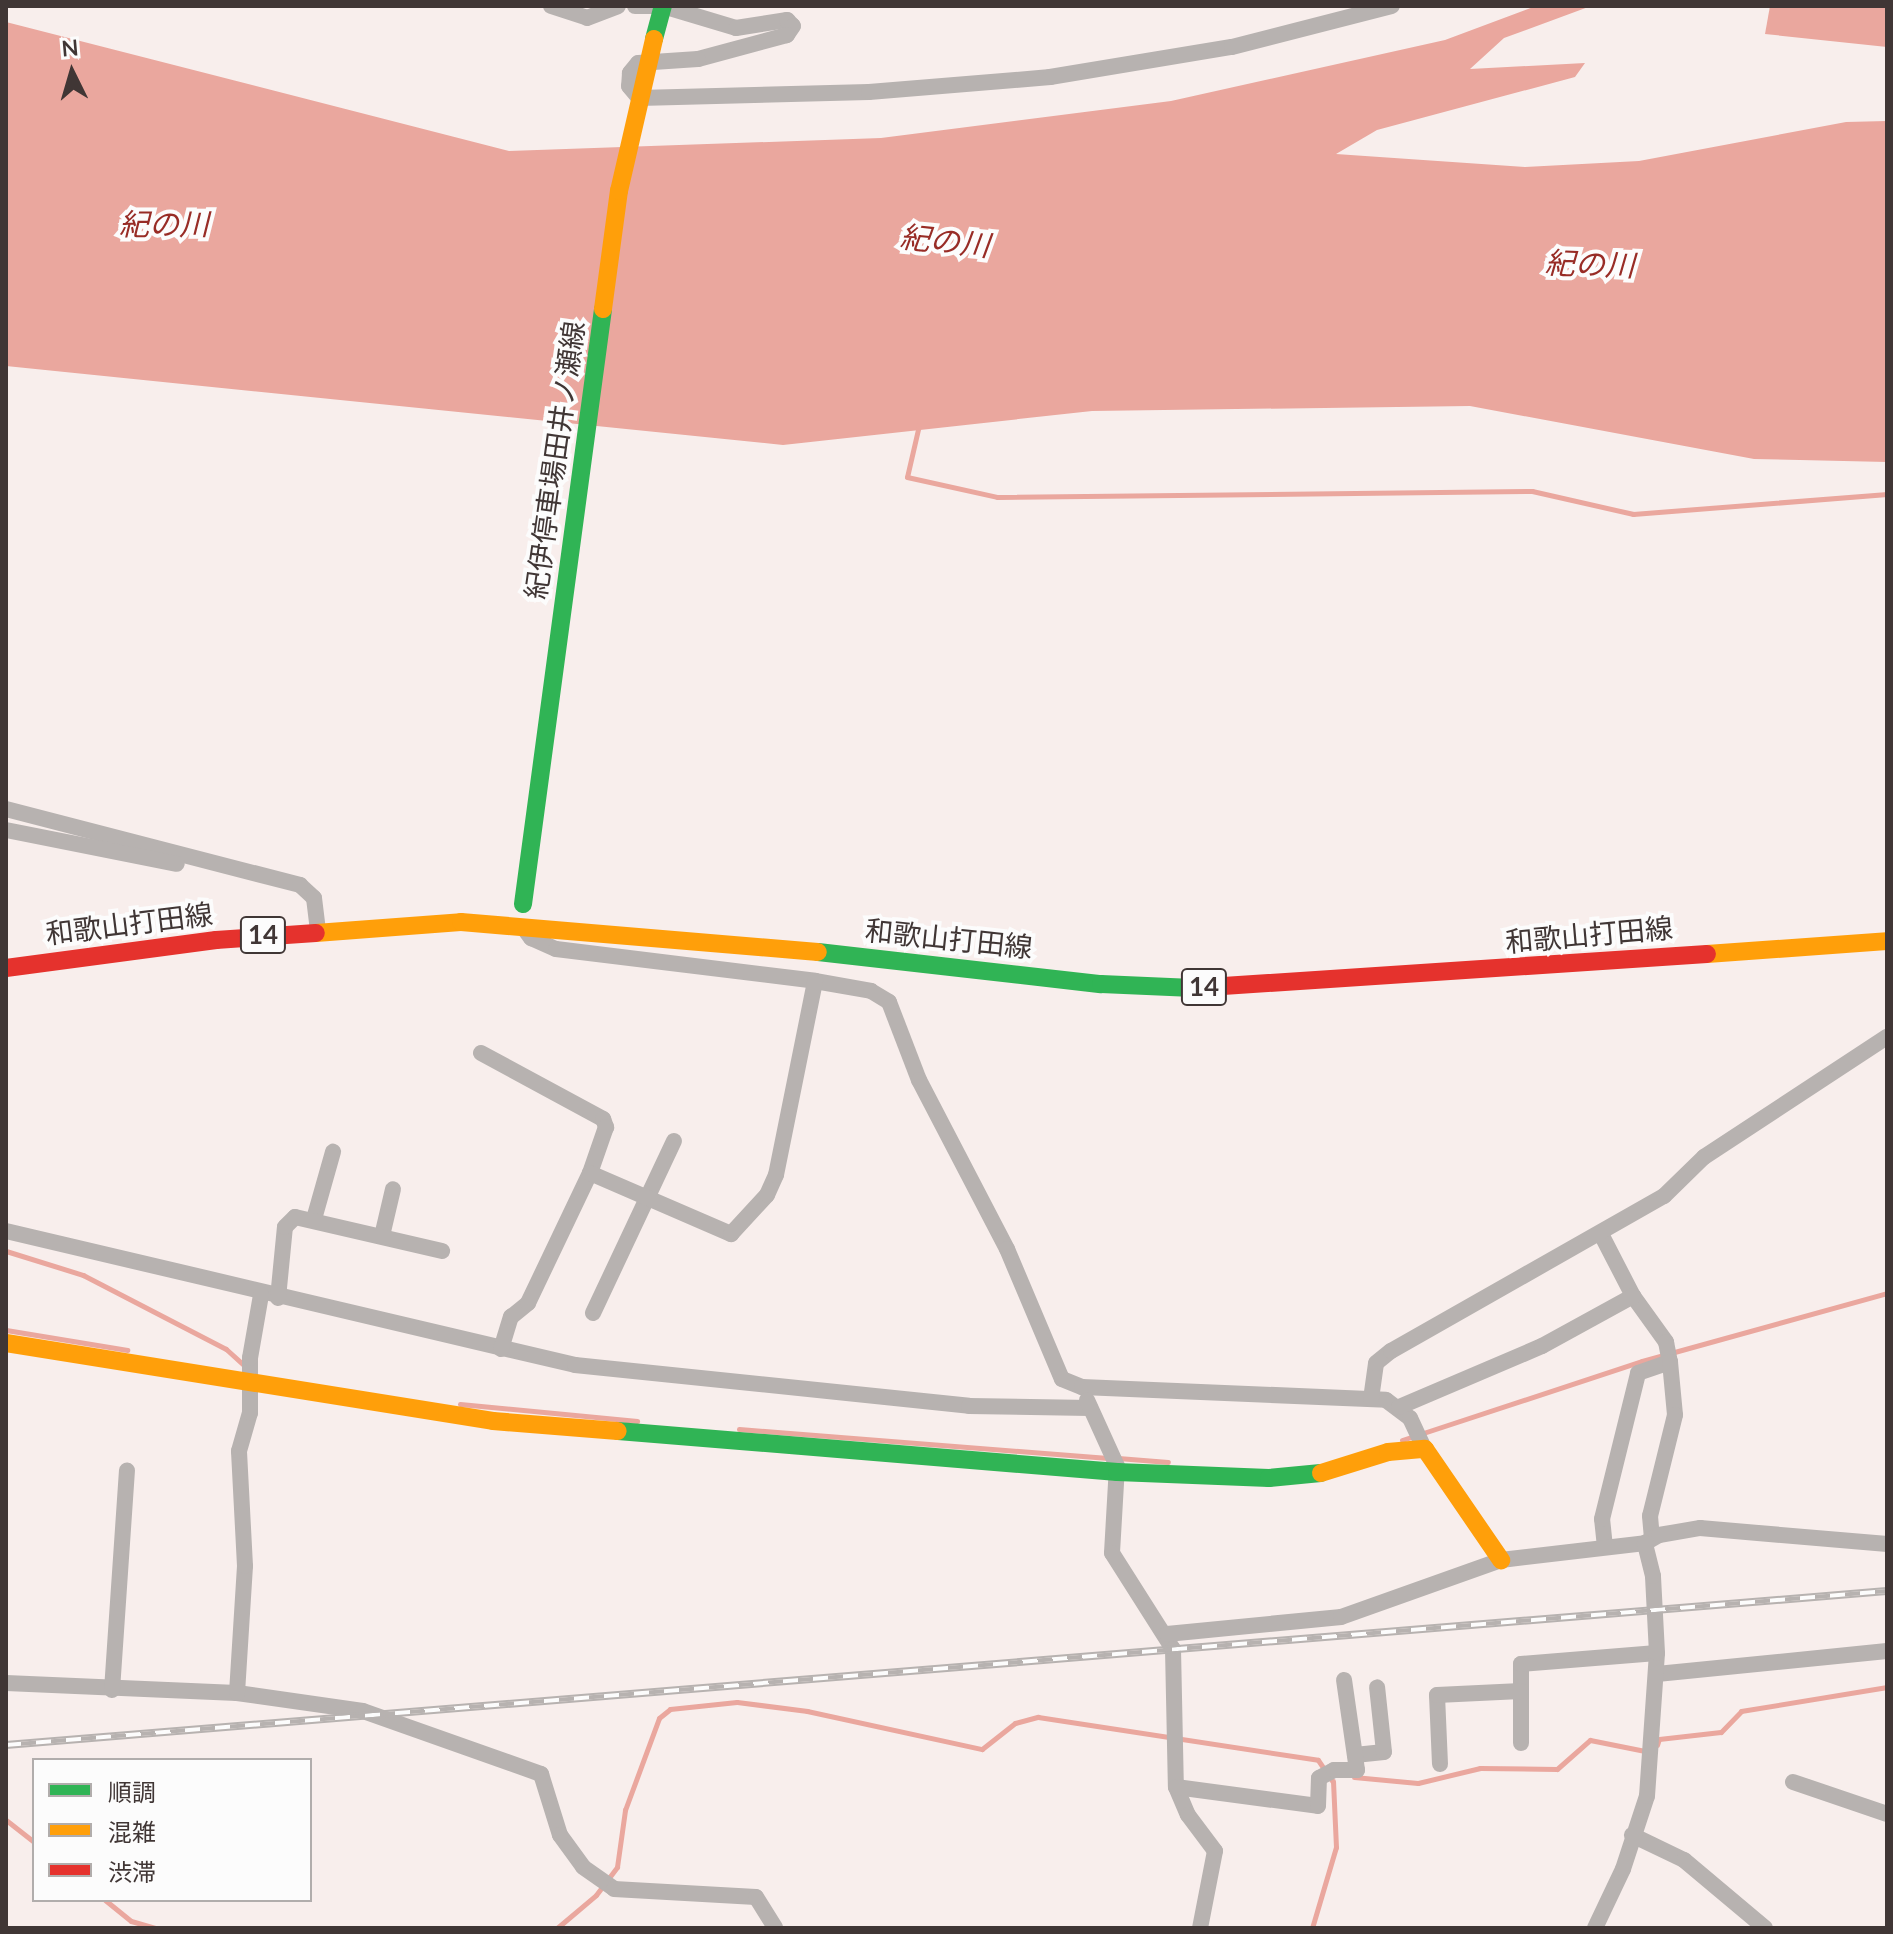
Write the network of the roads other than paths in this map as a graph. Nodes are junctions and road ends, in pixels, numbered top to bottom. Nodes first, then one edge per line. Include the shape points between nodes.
1 (551, 6) edge
2 (618, 6) edge
3 (635, 6) edge
4 (663, 6) edge
5 (1392, 6) edge
6 (590, 12) edge
7 (6, 809) edge
8 (6, 830) edge
9 (225, 866) junction
10 (522, 925) junction
11 (318, 929) junction
12 (1887, 941) edge
13 (6, 968) edge
14 (815, 981) junction
15 (1887, 1037) edge
16 (481, 1053) dead end
17 (674, 1141) dead end
18 (333, 1152) dead end
19 (590, 1173) junction
20 (393, 1189) dead end
21 (647, 1199) junction
22 (314, 1219) junction
23 (6, 1231) edge
24 (1601, 1234) junction
25 (382, 1236) junction
26 (442, 1251) dead end
27 (269, 1296) junction
28 (1633, 1296) junction
29 (593, 1313) dead end
30 (6, 1343) edge
31 (501, 1349) junction
32 (1670, 1362) junction
33 (250, 1386) junction
34 (1082, 1387) junction
35 (1371, 1399) junction
36 (1090, 1408) junction
37 (1404, 1412) junction
38 (1423, 1446) junction
39 (1116, 1462) junction
40 (127, 1471) dead end
41 (1648, 1540) junction
42 (1887, 1544) edge
43 (1605, 1547) junction
44 (1501, 1560) junction
45 (1167, 1634) junction
46 (1887, 1651) edge
47 (1657, 1653) junction
48 (1657, 1674) junction
49 (1344, 1680) dead end
50 (6, 1683) edge
51 (1377, 1687) dead end
52 (112, 1690) junction
53 (1521, 1691) junction
54 (237, 1693) junction
55 (1521, 1743) dead end
56 (1355, 1755) junction
57 (1440, 1764) dead end
58 (1793, 1782) dead end
59 (1176, 1787) junction
60 (1887, 1814) edge
61 (1632, 1835) junction
62 (775, 1928) edge
63 (1200, 1928) edge
64 (1595, 1928) edge
65 (1765, 1928) edge

1 - 6 street
2 - 6 street
3 - 4 street
4 - 5 street via 736,28 787,20 793,26 787,35 698,59 638,63 629,86 639,98 869,92 1050,77 1232,47
4 - 10 main road, 紀伊停車場田井ノ瀬線, bridge via 619,191
7 - 9 street
8 - 9 street via 180,865
9 - 11 street via 300,885 314,898
10 - 11 main road, 和歌山打田線 / 14 via 431,922
10 - 12 main road, 和歌山打田線 / 14 via 1183,988
10 - 14 street via 531,938 556,949
11 - 13 main road, 和歌山打田線 / 14
14 - 21 street via 776,1175 767,1195 731,1234
14 - 34 street via 871,991 889,1002 919,1080 1007,1249 1062,1379
15 - 24 street via 1704,1157 1664,1196
16 - 19 street via 603,1119 606,1127
17 - 21 street
18 - 22 street
19 - 21 street
19 - 31 street via 528,1303 511,1317
20 - 25 street
21 - 29 street
22 - 25 street
22 - 27 street via 295,1217 285,1227
23 - 27 street
24 - 28 street
24 - 35 street via 1391,1351 1376,1363
25 - 26 street
27 - 31 street
27 - 33 street
28 - 32 street via 1666,1342
28 - 37 street
30 - 33 main road
31 - 36 street via 647,1377 969,1406
32 - 41 street via 1675,1415
32 - 43 street via 1638,1373 1602,1519
33 - 39 main road via 493,1421
33 - 54 street via 250,1413 239,1451 245,1566
34 - 35 street
34 - 36 street
35 - 37 street
36 - 39 street
37 - 38 street
38 - 39 main road via 1318,1474 1269,1478
38 - 44 main road
39 - 45 street via 1112,1553
40 - 52 street
41 - 42 street via 1700,1528
41 - 43 street
41 - 47 street
43 - 44 street
44 - 45 street via 1341,1617
45 - 59 street via 1173,1658
46 - 48 street
47 - 48 street
47 - 53 street via 1521,1664
48 - 61 street via 1647,1796
49 - 56 street
50 - 52 street
51 - 56 street via 1384,1752
52 - 54 street
53 - 55 street
53 - 57 street via 1437,1695
54 - 62 street via 363,1711 528,1765 541,1774 560,1835 583,1867 614,1889 756,1897
56 - 59 street via 1357,1770 1334,1770 1319,1778 1318,1806
58 - 60 street
59 - 63 street via 1188,1815 1215,1851
61 - 64 street
61 - 65 street via 1684,1860

